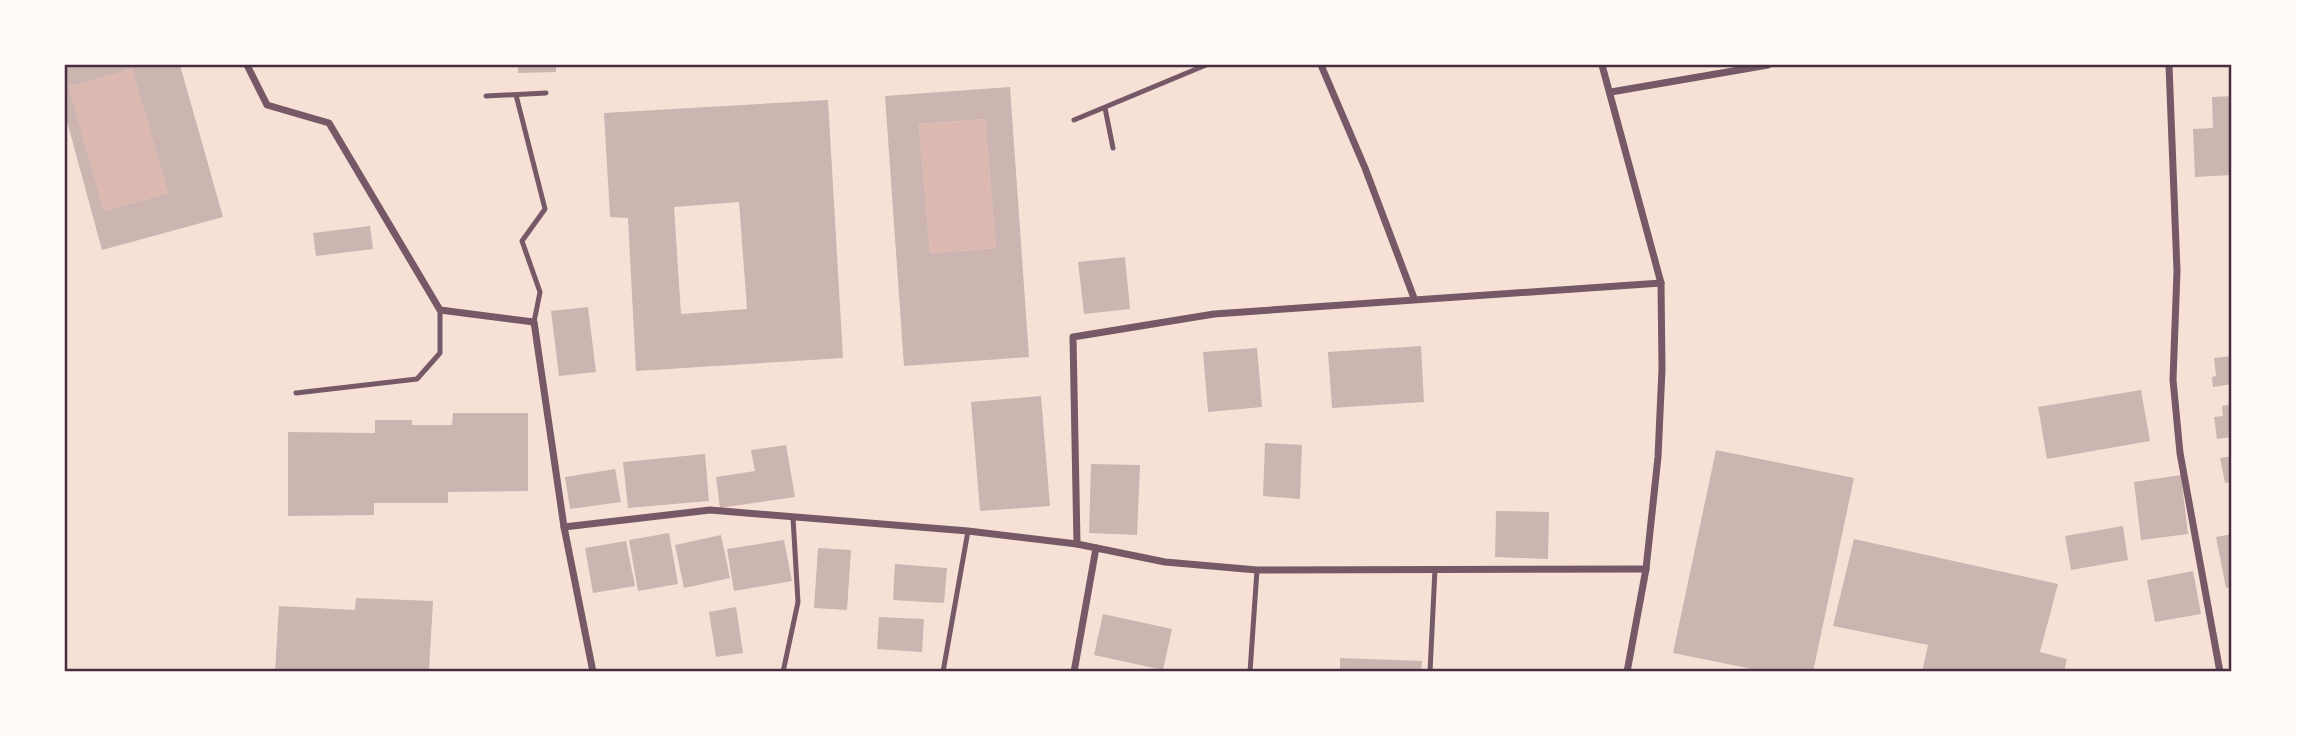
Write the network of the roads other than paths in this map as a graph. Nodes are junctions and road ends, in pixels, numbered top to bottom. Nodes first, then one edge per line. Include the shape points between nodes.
1 (247, 65) edge
2 (1206, 65) edge
3 (1321, 65) edge
4 (1602, 65) edge
5 (1768, 65) edge
6 (2169, 65) edge
7 (1611, 92) junction
8 (546, 93) dead end
9 (516, 95) junction
10 (486, 96) dead end
11 (1105, 108) junction
12 (1074, 120) dead end
13 (1113, 148) dead end
14 (1661, 284) junction
15 (1414, 298) junction
16 (440, 310) junction
17 (534, 322) junction
18 (296, 393) dead end
19 (793, 518) junction
20 (564, 527) junction
21 (968, 531) junction
22 (1077, 544) junction
23 (1096, 548) junction
24 (1435, 569) junction
25 (1646, 569) junction
26 (1257, 570) junction
27 (593, 672) edge
28 (783, 672) edge
29 (943, 672) edge
30 (1074, 672) edge
31 (1250, 672) edge
32 (1430, 672) edge
33 (1627, 672) edge
34 (2220, 672) edge

1 - 16 street via 267,105 329,123
2 - 11 lane
3 - 15 street
4 - 7 street
5 - 7 street
6 - 34 street via 2177,271 2173,380 2180,453
7 - 14 street
8 - 9 lane
9 - 10 lane
9 - 17 lane via 545,209 522,241 540,292
11 - 12 lane
11 - 13 lane
14 - 15 street
14 - 25 street via 1659,445
15 - 22 street via 1214,314 1073,337
16 - 17 street
16 - 18 lane via 440,353 417,379
17 - 20 street
19 - 20 street via 710,510
19 - 21 street
19 - 28 lane via 798,602
20 - 27 street
21 - 22 street
21 - 29 lane
22 - 23 street
23 - 26 street via 1165,562
23 - 30 street
24 - 25 street
24 - 26 street
24 - 32 lane
25 - 33 street
26 - 31 lane

